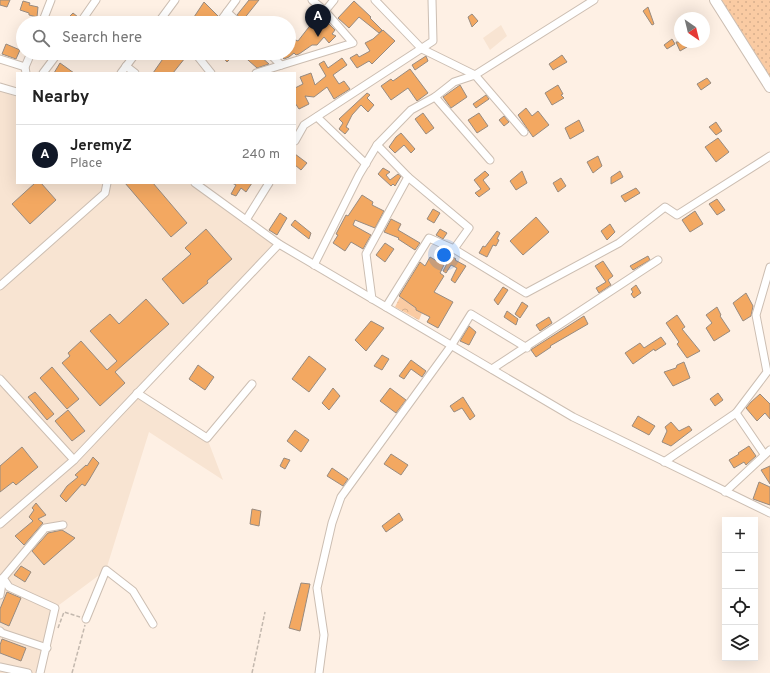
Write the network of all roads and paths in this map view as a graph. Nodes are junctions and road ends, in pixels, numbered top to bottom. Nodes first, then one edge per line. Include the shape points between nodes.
1 (51, 0) edge
2 (96, 0) edge
3 (174, 0) edge
4 (312, 0) edge
5 (334, 0) edge
6 (375, 0) edge
7 (432, 0) edge
8 (594, 0) edge
9 (715, 0) edge
10 (234, 1) edge
11 (325, 11) junction
12 (227, 12) junction
13 (45, 16) edge
14 (85, 16) edge
15 (163, 16) edge
16 (224, 16) edge
17 (231, 16) edge
18 (422, 49) junction
19 (0, 59) edge
20 (29, 60) edge
21 (53, 60) edge
22 (131, 60) edge
23 (201, 60) edge
24 (276, 60) edge
25 (281, 65) junction
26 (126, 66) junction
27 (26, 70) edge
28 (266, 71) edge
29 (44, 72) edge
30 (122, 72) edge
31 (134, 72) edge
32 (210, 72) edge
33 (475, 75) junction
34 (0, 87) edge
35 (770, 87) edge
36 (16, 92) edge
37 (435, 97) junction
38 (317, 117) junction
39 (524, 132) dead end
40 (296, 139) edge
41 (377, 144) junction
42 (770, 156) edge
43 (490, 160) dead end
44 (366, 164) junction
45 (408, 177) junction
46 (107, 184) edge
47 (196, 184) edge
48 (268, 184) edge
49 (246, 220) junction
50 (279, 244) junction
51 (454, 249) junction
52 (658, 260) dead end
53 (314, 265) junction
54 (770, 267) edge
55 (0, 286) edge
56 (372, 299) junction
57 (386, 307) junction
58 (452, 346) junction
59 (527, 348) junction
60 (492, 369) junction
61 (768, 374) edge
62 (0, 379) edge
63 (252, 384) dead end
64 (137, 393) junction
65 (736, 413) junction
66 (767, 452) edge
67 (74, 460) junction
68 (664, 462) junction
69 (725, 492) junction
70 (770, 513) edge
71 (0, 524) edge
72 (63, 525) dead end
73 (3, 578) junction
74 (0, 595) edge
75 (265, 612) dead end
76 (86, 619) junction
77 (152, 624) dead end
78 (0, 631) edge
79 (57, 632) dead end
80 (47, 648) junction
81 (0, 667) edge
82 (28, 673) edge
83 (40, 673) edge
84 (72, 673) edge
85 (252, 673) edge
86 (320, 673) edge

1 - 13 street
2 - 14 street
3 - 15 street
4 - 11 street
5 - 11 street
6 - 18 street
7 - 18 street via 434,41
8 - 33 street
9 - 35 main road
10 - 12 street
11 - 25 street via 354,43
12 - 16 street
12 - 17 street
18 - 33 street
18 - 38 street
19 - 27 street
20 - 27 street
21 - 29 street
22 - 26 street
23 - 32 street
24 - 25 street
25 - 28 street
26 - 30 street
26 - 31 street
33 - 37 street via 454,82
33 - 39 street
34 - 36 street
37 - 41 street via 411,110
37 - 43 street
38 - 40 street via 304,125
38 - 44 street
41 - 44 street
41 - 45 street
42 - 51 street via 677,215 665,207 619,243 526,293
44 - 53 street
45 - 51 street via 470,228
45 - 56 street via 366,254
46 - 55 street via 105,193
47 - 49 street
48 - 49 street
49 - 50 street
50 - 53 street
50 - 64 street
51 - 57 street via 429,238
52 - 59 street
53 - 56 street
54 - 61 street via 756,315
56 - 57 street
57 - 58 street
58 - 59 street via 471,314
58 - 60 street
58 - 86 street via 341,497 332,523 317,588 324,635
59 - 60 street
60 - 68 street via 573,417
61 - 65 street
62 - 67 street
63 - 64 street via 207,438
64 - 67 street
65 - 66 street
65 - 68 street
66 - 69 street
67 - 71 street
68 - 69 street
69 - 70 street
72 - 73 street via 45,528
73 - 74 street
73 - 80 street via 9,587 55,608
75 - 85 path
76 - 77 street via 106,570 134,591
76 - 79 path via 64,612
76 - 84 path
78 - 80 street
80 - 83 street
81 - 82 street

